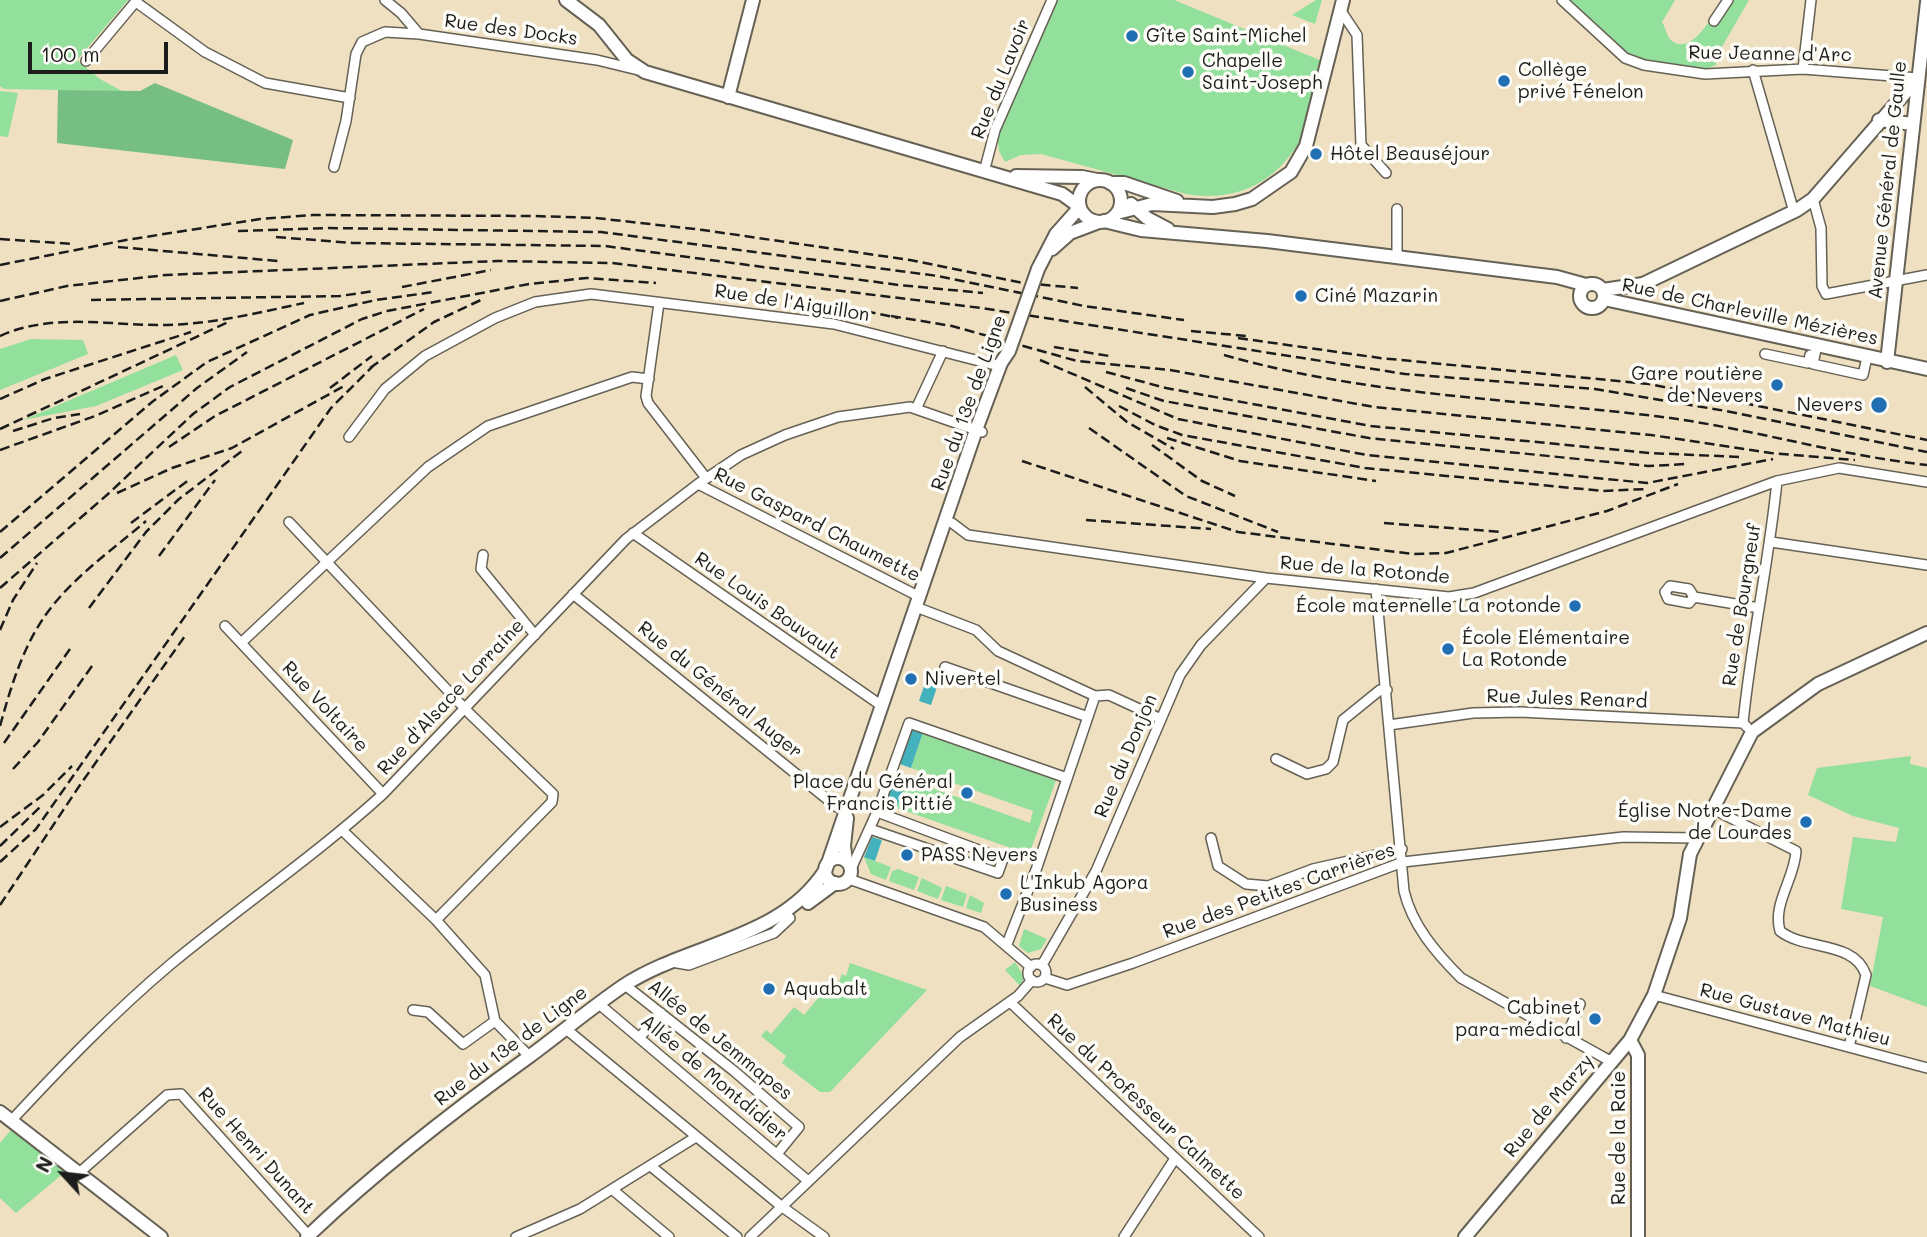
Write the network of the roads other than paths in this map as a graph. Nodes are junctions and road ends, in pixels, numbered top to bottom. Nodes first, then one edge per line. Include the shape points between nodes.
1 (385, 0) edge
2 (566, 0) edge
3 (753, 0) edge
4 (1052, 0) edge
5 (1562, 0) edge
6 (1728, 0) edge
7 (1811, 0) edge
8 (136, 1) edge
9 (1927, 2) edge
10 (1342, 5) edge
11 (1714, 21) dead end
12 (1925, 29) edge
13 (419, 34) junction
14 (86, 61) dead end
15 (1803, 69) junction
16 (1752, 70) junction
17 (645, 72) junction
18 (1918, 78) junction
19 (349, 97) junction
20 (728, 97) junction
21 (1879, 120) junction
22 (1913, 124) junction
23 (334, 167) dead end
24 (1386, 173) dead end
25 (989, 174) junction
26 (1104, 182) junction
27 (1120, 194) junction
28 (1813, 199) junction
29 (1188, 205) junction
30 (1080, 207) junction
31 (1136, 209) junction
32 (1397, 209) dead end
33 (1794, 212) junction
34 (1117, 213) junction
35 (1101, 222) junction
36 (1172, 230) junction
37 (1044, 256) junction
38 (1397, 256) junction
39 (1927, 275) edge
40 (1897, 280) junction
41 (1580, 285) junction
42 (1604, 295) junction
43 (659, 303) junction
44 (1815, 344) junction
45 (943, 351) junction
46 (1009, 351) junction
47 (1765, 354) dead end
48 (1867, 357) junction
49 (1887, 362) junction
50 (1001, 363) junction
51 (1927, 369) edge
52 (649, 379) junction
53 (916, 409) junction
54 (974, 430) junction
55 (349, 437) dead end
56 (972, 452) junction
57 (706, 478) junction
58 (1777, 481) junction
59 (1927, 482) edge
60 (698, 484) junction
61 (289, 522) dead end
62 (952, 523) junction
63 (633, 533) junction
64 (1771, 541) junction
65 (483, 555) dead end
66 (326, 562) junction
67 (931, 564) junction
68 (1927, 565) edge
69 (1266, 578) junction
70 (1376, 589) junction
71 (573, 594) junction
72 (1694, 597) dead end
73 (918, 602) junction
74 (1759, 608) junction
75 (225, 626) dead end
76 (1927, 633) edge
77 (535, 635) junction
78 (242, 643) junction
79 (945, 667) dead end
80 (1387, 690) junction
81 (1095, 696) junction
82 (881, 706) junction
83 (466, 709) junction
84 (1087, 717) junction
85 (1161, 719) junction
86 (1390, 725) junction
87 (1748, 727) junction
88 (1276, 759) dead end
89 (1067, 778) junction
90 (383, 794) junction
91 (848, 809) junction
92 (1713, 809) junction
93 (877, 812) junction
94 (870, 829) junction
95 (343, 831) junction
96 (1211, 838) dead end
97 (1698, 838) junction
98 (1402, 849) junction
99 (1403, 862) junction
100 (826, 867) junction
101 (849, 870) junction
102 (835, 883) junction
103 (790, 918) junction
104 (436, 920) junction
105 (762, 925) junction
106 (1007, 944) junction
107 (667, 961) junction
108 (1042, 965) junction
109 (1031, 967) junction
110 (1045, 978) junction
111 (1032, 980) junction
112 (625, 985) junction
113 (1654, 995) junction
114 (1010, 1002) junction
115 (599, 1004) junction
116 (1580, 1004) dead end
117 (413, 1010) dead end
118 (661, 1013) junction
119 (495, 1021) junction
120 (566, 1029) junction
121 (639, 1038) junction
122 (1566, 1038) junction
123 (1630, 1041) junction
124 (1849, 1047) junction
125 (529, 1056) junction
126 (1612, 1062) junction
127 (1927, 1068) edge
128 (0, 1112) edge
129 (11, 1121) junction
130 (696, 1138) junction
131 (777, 1154) junction
132 (1174, 1160) junction
133 (652, 1167) junction
134 (79, 1173) junction
135 (808, 1179) junction
136 (613, 1190) junction
137 (781, 1206) junction
138 (308, 1236) edge
139 (161, 1237) edge
140 (516, 1237) edge
141 (668, 1237) edge
142 (737, 1237) edge
143 (750, 1237) edge
144 (824, 1237) edge
145 (1124, 1237) edge
146 (1259, 1237) edge
147 (1465, 1237) edge
148 (1638, 1237) edge

1 - 13 street, Rue des Docks
2 - 17 main road via 599,25 627,61
3 - 20 main road
4 - 25 street, Rue du Lavoir via 995,130
5 - 16 street, Rue Jeanne d'Arc via 1625,58 1640,64 1705,74
6 - 11 street
7 - 15 street
8 - 14 street
8 - 19 street via 205,52 265,83
9 - 12 main road, Avenue Général de Gaulle
10 - 24 street via 1357,35 1361,145
10 - 29 main road via 1306,146 1291,172 1252,199 1213,207
12 - 18 main road, Avenue Général de Gaulle
13 - 17 street, Rue des Docks via 597,60
13 - 19 street via 385,32 362,42
15 - 16 street, Rue Jeanne d'Arc
15 - 18 street, Rue Jeanne d'Arc
16 - 33 street
17 - 20 main road
18 - 21 main road
18 - 22 main road, Avenue Général de Gaulle
19 - 23 street
20 - 25 main road
21 - 22 main road
21 - 28 main road
22 - 40 main road, Avenue Général de Gaulle
25 - 26 main road
25 - 30 main road via 1053,189
26 - 27 main road
26 - 29 main road via 1124,183
26 - 30 main road via 1083,190
27 - 31 main road
27 - 34 main road
28 - 33 main road
28 - 40 street via 1821,228 1824,292 1829,295
29 - 31 main road via 1152,204
30 - 35 main road via 1087,217
30 - 37 main road, Rue du 13e de Ligne via 1067,218
31 - 34 main road
31 - 36 main road
32 - 38 street
33 - 42 main road via 1643,284
34 - 35 main road
35 - 36 main road
35 - 37 main road, Rue du 13e de Ligne via 1070,233
36 - 38 main road
37 - 46 main road, Rue du 13e de Ligne, bridge
38 - 41 main road
39 - 40 street
40 - 49 main road, Avenue Général de Gaulle
41 - 42 main road via 1598,285
41 - 42 main road via 1581,302 1589,308 1599,306
42 - 44 main road, Rue de Charleville Mézières
43 - 45 street, Rue de l'Aiguillon via 834,324
43 - 52 street
43 - 55 street, Rue de l'Aiguillon via 591,294 535,302 495,318 425,356 385,389
44 - 47 street via 1808,363
44 - 48 main road, Rue de Charleville Mézières
44 - 48 street via 1813,365 1863,375
45 - 50 street, Rue de l'Aiguillon
45 - 53 street
46 - 50 main road, Rue du 13e de Ligne
46 - 54 main road
48 - 49 main road, Rue de Charleville Mézières
49 - 51 main road, Rue de Charleville Mézières
50 - 54 main road, Rue du 13e de Ligne
52 - 57 street via 648,402
52 - 66 street via 632,377 488,426 428,467
53 - 54 street, Rue d'Alsace Lorraine
53 - 57 street, Rue d'Alsace Lorraine via 838,417 741,455
54 - 56 main road, Rue du 13e de Ligne
56 - 62 main road, Rue du 13e de Ligne
56 - 67 main road, Rue du 13e de Ligne
57 - 60 street, Rue d'Alsace Lorraine
58 - 59 street, Rue de la Rotonde via 1839,468
58 - 64 street, Rue de Bourgneuf
58 - 70 street, Rue de la Rotonde via 1474,593 1438,597
60 - 63 street, Rue d'Alsace Lorraine
60 - 73 street, Rue Gaspard Chaumette
61 - 66 street
62 - 67 main road, Rue du 13e de Ligne
62 - 69 street, Rue de la Rotonde via 968,535
63 - 71 street, Rue d'Alsace Lorraine
63 - 82 street, Rue Louis Bouvault
64 - 68 street
64 - 74 street, Rue de Bourgneuf
65 - 77 street via 481,569
66 - 78 street
66 - 83 street
67 - 73 main road, Rue du 13e de Ligne
69 - 70 street, Rue de la Rotonde
69 - 85 street, Rue du Donjon via 1186,664
70 - 80 street
71 - 77 street, Rue d'Alsace Lorraine
71 - 91 street, Rue du Général Auger via 837,807
72 - 74 street
73 - 81 street, Rue Gaspard Chaumette via 976,630 998,651
73 - 82 main road, Rue du 13e de Ligne
74 - 87 street, Rue de Bourgneuf via 1749,662
75 - 78 street, Rue Voltaire
76 - 87 main road via 1818,684
77 - 83 street, Rue d'Alsace Lorraine
78 - 90 street, Rue Voltaire
79 - 84 street
80 - 86 street
80 - 88 street via 1371,696 1343,720 1335,754 1326,769 1307,774
81 - 84 street
81 - 85 street, Rue Gaspard Chaumette via 1110,695
82 - 91 main road, Rue du 13e de Ligne
83 - 90 street, Rue d'Alsace Lorraine
83 - 104 street via 553,794 552,802
84 - 89 street
85 - 108 street, Rue du Donjon via 1096,871
86 - 87 street, Rue Jules Renard via 1473,713 1520,712
86 - 98 street
87 - 92 main road, Rue de Marzy
89 - 93 street via 909,723
89 - 106 street
90 - 95 street, Rue d'Alsace Lorraine
91 - 100 main road, Rue du 13e de Ligne
91 - 101 main road, Rue du 13e de Ligne via 844,846
92 - 97 main road, Rue de Marzy
92 - 124 street via 1796,851 1779,910 1780,931 1795,940 1843,953 1862,966 1866,975
93 - 94 street
93 - 94 street via 1003,859 998,873
94 - 101 street
95 - 104 street
95 - 129 street, Rue d'Alsace Lorraine via 125,1004
96 - 98 street via 1219,866 1246,884 1268,886 1313,869
97 - 99 street, Rue des Petites Carrières via 1623,837
97 - 113 main road, Rue de Marzy via 1690,854 1680,918
98 - 99 street
99 - 110 street, Rue des Petites Carrières via 1133,964 1067,985
99 - 122 street via 1409,912 1442,959 1461,978
100 - 101 main road via 834,859
100 - 102 main road via 828,878
100 - 105 main road, Rue du 13e de Ligne via 809,893
101 - 102 main road
101 - 106 street via 863,883 984,927
102 - 103 main road, Rue du 13e de Ligne
103 - 105 main road, Rue du 13e de Ligne
103 - 107 street via 774,933 689,965
104 - 119 street via 485,975
105 - 107 main road, Rue du 13e de Ligne
106 - 109 street
107 - 112 main road, Rue du 13e de Ligne
108 - 109 street
108 - 110 street
109 - 111 street via 1028,974
110 - 111 street
111 - 114 street
112 - 115 main road, Rue du 13e de Ligne
112 - 118 street, Allée de Jemmapes
113 - 123 main road, Rue de Marzy
113 - 124 street, Rue Gustave Mathieu
114 - 132 street, Rue du Professeur Calmette
114 - 135 street via 960,1037
115 - 120 main road, Rue du 13e de Ligne
115 - 121 street, Allée de Montdidier
116 - 122 street
117 - 119 street via 428,1012 463,1044
118 - 121 street
118 - 131 street, Allée de Jemmapes via 799,1127
119 - 125 street
120 - 125 main road, Rue du 13e de Ligne
120 - 130 street
121 - 131 street, Allée de Montdidier
122 - 126 street
123 - 126 main road, Rue de Marzy
123 - 148 main road, Rue de la Raie via 1638,1055
124 - 127 street, Rue Gustave Mathieu
125 - 138 main road, Rue du 13e de Ligne
126 - 147 main road, Rue de Marzy
128 - 129 main road
129 - 134 main road
130 - 133 street
130 - 137 street
131 - 135 street, Allée de Montdidier
132 - 145 street
132 - 146 street, Rue du Professeur Calmette
133 - 136 street
133 - 142 street
134 - 138 street, Rue Henri Dunant via 167,1095 181,1094
134 - 139 main road
135 - 137 street
136 - 140 street
136 - 141 street
137 - 143 street
137 - 144 street

